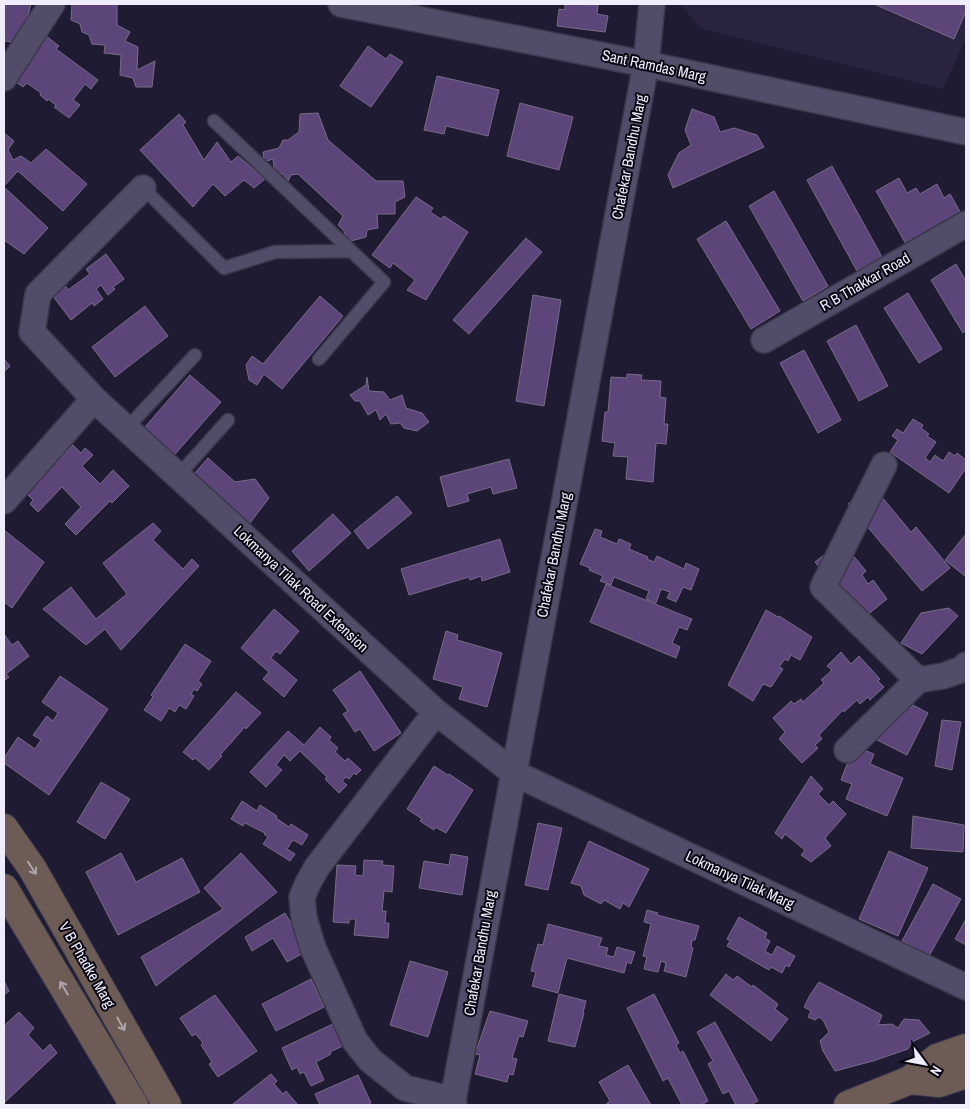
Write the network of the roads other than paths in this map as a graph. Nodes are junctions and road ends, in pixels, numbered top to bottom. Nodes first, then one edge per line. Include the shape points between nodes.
1 (52, 4) edge
2 (341, 4) edge
3 (652, 4) edge
4 (646, 64) junction
5 (4, 78) edge
6 (214, 121) dead end
7 (966, 132) edge
8 (143, 188) joint
9 (966, 224) edge
10 (351, 251) junction
11 (764, 340) dead end
12 (194, 355) dead end
13 (319, 359) dead end
14 (94, 399) junction
15 (228, 420) dead end
16 (126, 429) junction
17 (884, 465) dead end
18 (178, 476) junction
19 (4, 500) edge
20 (966, 665) edge
21 (918, 680) junction
22 (436, 712) junction
23 (847, 750) dead end
24 (514, 773) junction
25 (4, 828) edge
26 (4, 888) edge
27 (966, 987) edge
28 (966, 1048) edge
29 (966, 1074) edge
30 (910, 1080) junction
31 (454, 1103) edge
32 (134, 1105) edge
33 (167, 1105) edge
34 (848, 1105) edge

1 - 5 street
2 - 4 street, Sant Ramdas Marg
3 - 4 street, Chafekar Bandhu Marg
4 - 7 street, Sant Ramdas Marg
4 - 24 street, Chafekar Bandhu Marg
6 - 10 lane
8 - 10 lane via 224,268 275,252
8 - 14 street, Lokmanya Tilak Road Extension via 38,294 32,332
9 - 11 street, R B Thakkar Road
10 - 13 lane via 384,282
12 - 16 lane
14 - 16 street, Lokmanya Tilak Road Extension
14 - 19 street
15 - 18 lane
16 - 18 street, Lokmanya Tilak Road Extension
17 - 21 street via 823,587
18 - 22 street, Lokmanya Tilak Road Extension
20 - 21 street via 943,676
21 - 23 street
22 - 24 street, Lokmanya Tilak Road Extension
22 - 31 street via 317,867 302,897 313,948 355,1041 370,1060 406,1088
24 - 27 street, Lokmanya Tilak Marg
24 - 31 street, Chafekar Bandhu Marg
25 -> 33 street, V B Phadke Marg via 32,868
32 -> 26 street, V B Phadke Marg
28 - 30 street via 937,1058
29 - 30 street via 939,1083
30 - 34 street

